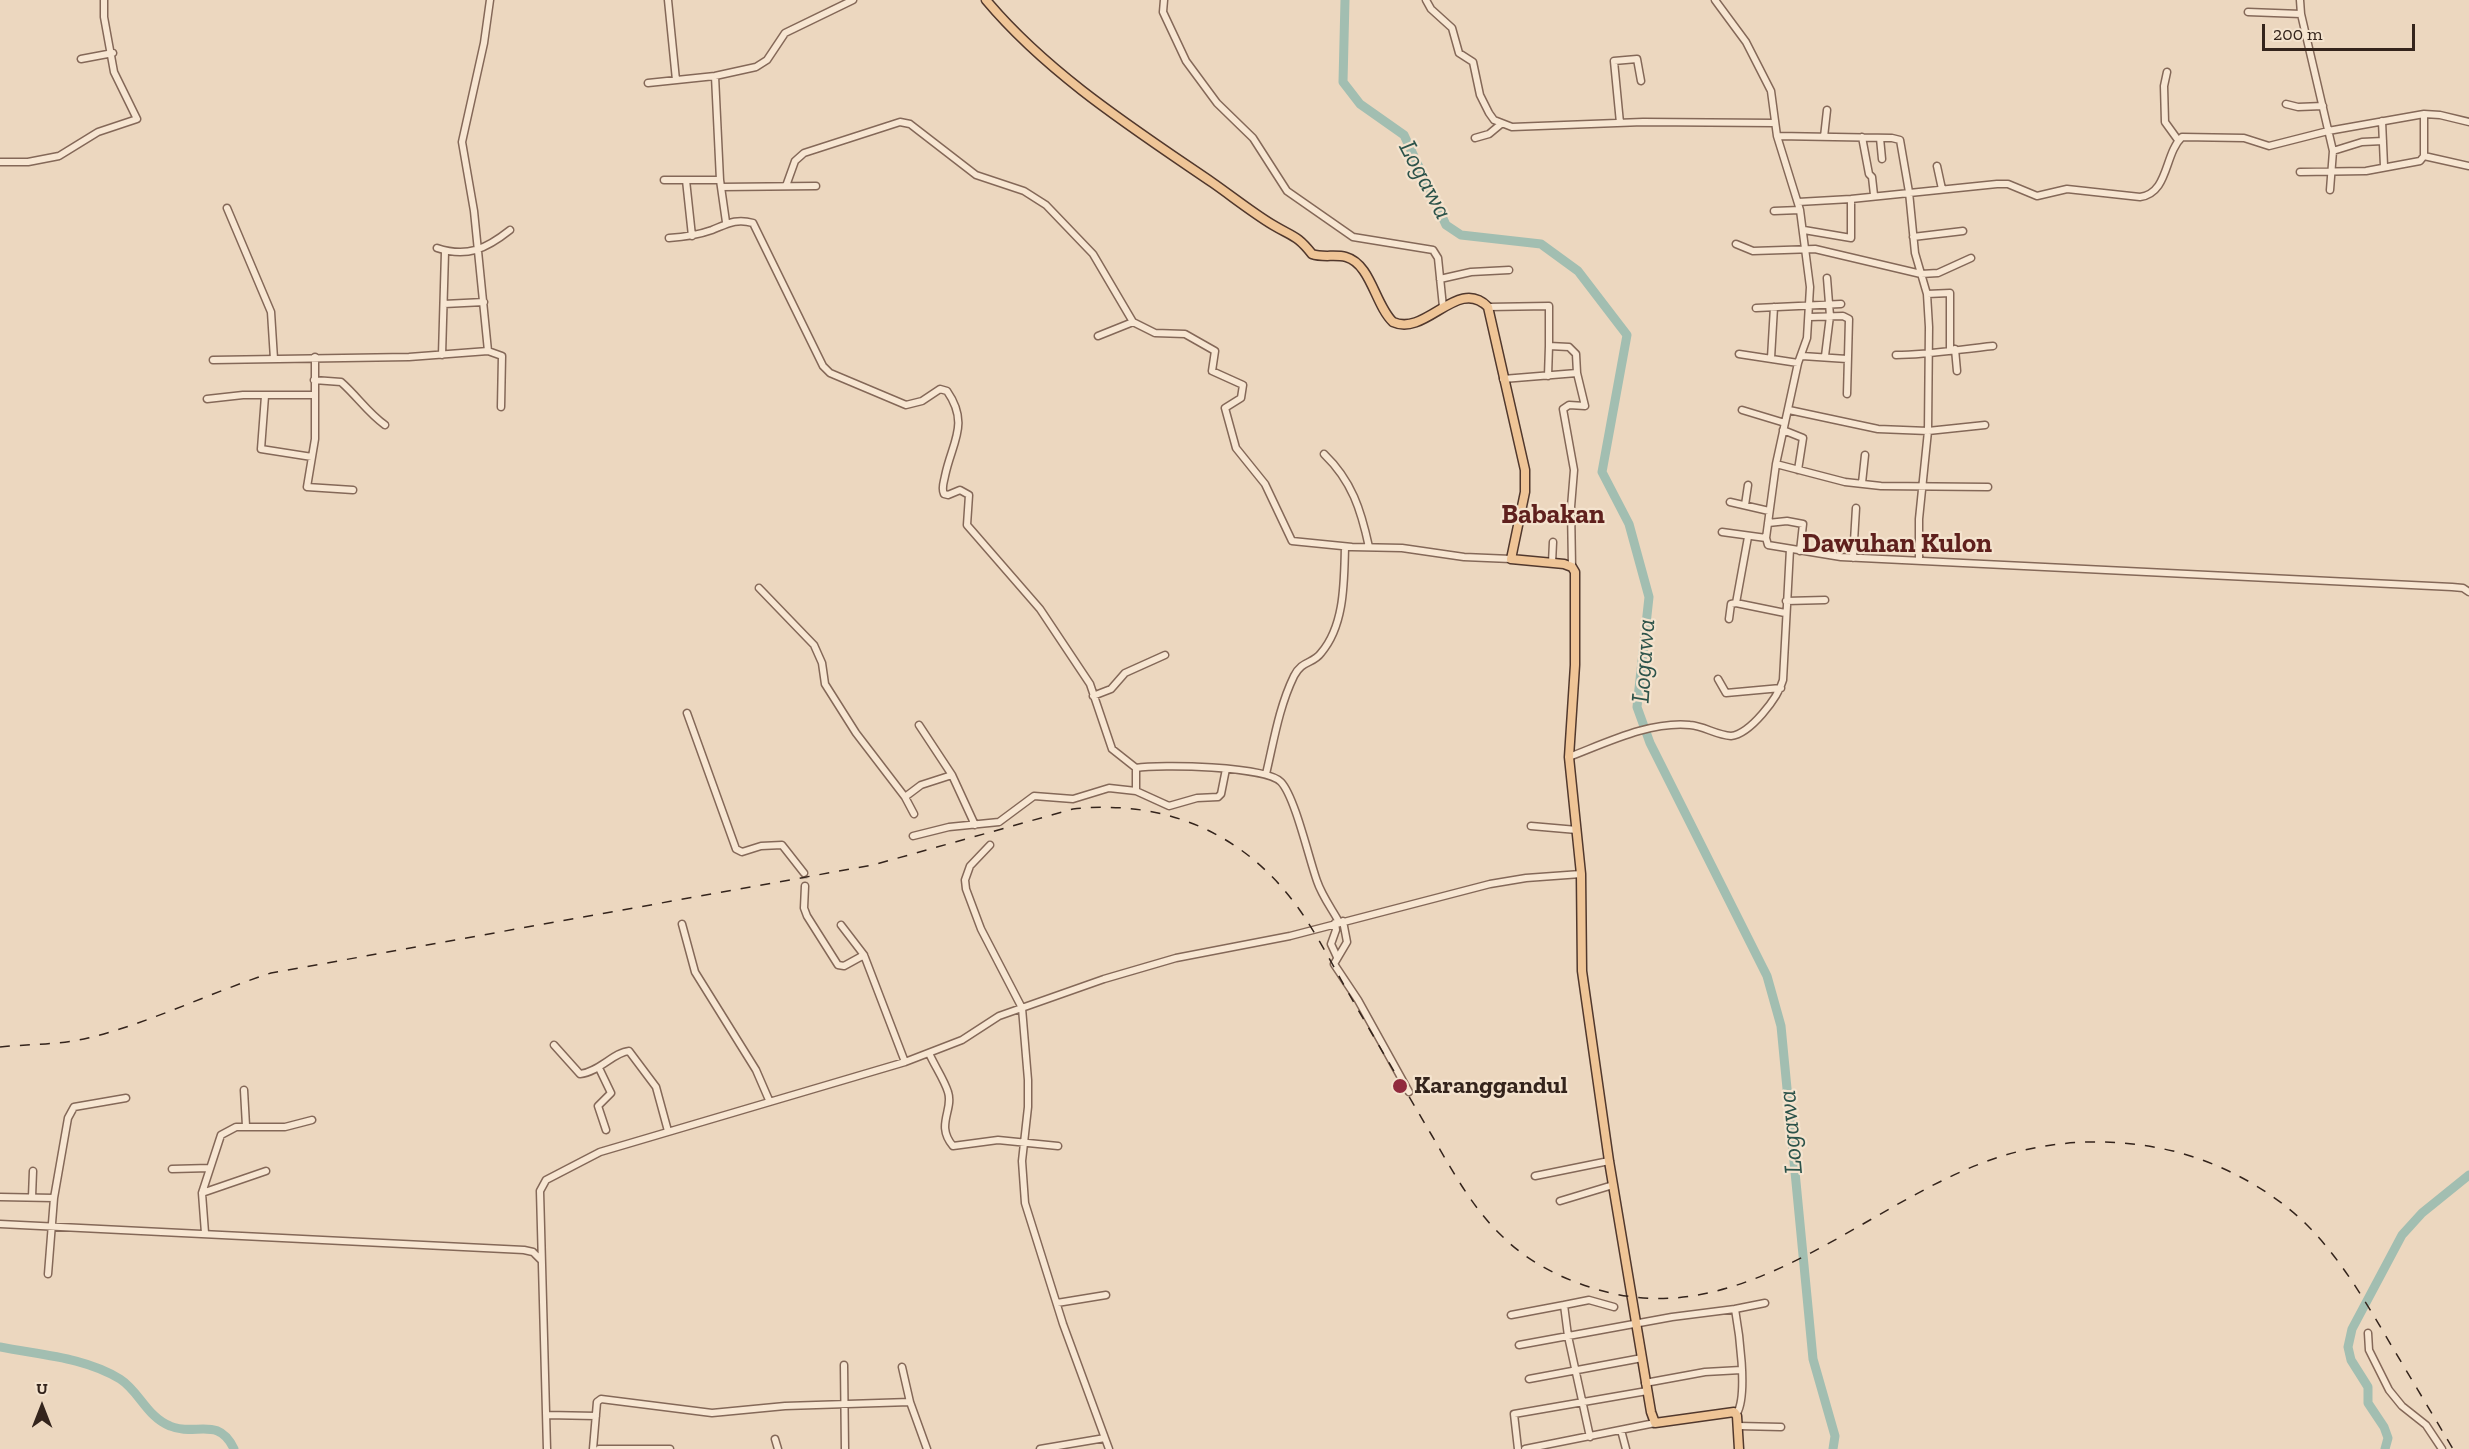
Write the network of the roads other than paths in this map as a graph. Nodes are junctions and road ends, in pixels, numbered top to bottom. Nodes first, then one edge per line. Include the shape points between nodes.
1 (104, 0) edge
2 (490, 0) edge
3 (668, 0) edge
4 (853, 0) edge
5 (986, 0) edge
6 (1164, 0) edge
7 (1426, 0) edge
8 (1715, 0) edge
9 (2300, 0) edge
10 (2248, 12) dead end
11 (2301, 14) junction
12 (113, 52) junction
13 (81, 59) dead end
14 (2167, 72) dead end
15 (715, 76) junction
16 (676, 80) junction
17 (1641, 81) dead end
18 (648, 83) dead end
19 (2286, 104) dead end
20 (2323, 106) junction
21 (1827, 110) dead end
22 (2424, 114) junction
23 (2382, 121) junction
24 (2469, 122) edge
25 (1620, 123) junction
26 (1775, 123) junction
27 (1501, 124) junction
28 (2328, 131) junction
29 (1777, 136) junction
30 (1824, 137) junction
31 (1862, 137) junction
32 (1475, 138) dead end
33 (1880, 138) junction
34 (2178, 140) junction
35 (2383, 141) junction
36 (2333, 151) junction
37 (2424, 156) junction
38 (1882, 159) dead end
39 (0, 162) edge
40 (1937, 166) dead end
41 (2384, 166) junction
42 (2469, 166) edge
43 (2331, 171) junction
44 (2300, 172) dead end
45 (664, 180) dead end
46 (686, 180) junction
47 (721, 183) junction
48 (786, 186) junction
49 (816, 186) dead end
50 (1942, 189) junction
51 (2330, 190) dead end
52 (1910, 192) junction
53 (1874, 195) junction
54 (1851, 199) junction
55 (1798, 202) junction
56 (227, 208) dead end
57 (1800, 210) junction
58 (1774, 212) dead end
59 (726, 222) junction
60 (510, 230) dead end
61 (1804, 230) junction
62 (1963, 231) dead end
63 (692, 236) junction
64 (1913, 237) junction
65 (669, 238) dead end
66 (1736, 244) dead end
67 (437, 248) dead end
68 (1806, 248) junction
69 (478, 251) junction
70 (445, 252) junction
71 (1971, 258) dead end
72 (1509, 270) dead end
73 (1921, 274) junction
74 (1827, 278) dead end
75 (1440, 279) junction
76 (1927, 294) junction
77 (484, 302) junction
78 (444, 304) junction
79 (1841, 304) dead end
80 (1828, 305) junction
81 (1811, 306) junction
82 (1488, 307) junction
83 (1774, 307) junction
84 (1443, 308) junction
85 (1756, 308) dead end
86 (1830, 316) junction
87 (1810, 317) junction
88 (1133, 322) junction
89 (1098, 336) dead end
90 (1549, 346) junction
91 (1993, 346) dead end
92 (1953, 349) junction
93 (488, 351) junction
94 (1739, 354) dead end
95 (1929, 354) junction
96 (442, 355) junction
97 (1802, 356) junction
98 (1825, 356) junction
99 (1896, 356) dead end
100 (315, 357) junction
101 (1771, 358) junction
102 (274, 359) junction
103 (1847, 359) junction
104 (213, 360) dead end
105 (1798, 363) junction
106 (1957, 371) dead end
107 (1577, 373) junction
108 (1548, 376) junction
109 (1503, 379) junction
110 (314, 380) junction
111 (313, 394) junction
112 (1847, 394) dead end
113 (265, 396) junction
114 (207, 399) dead end
115 (501, 406) dead end
116 (1742, 410) dead end
117 (1789, 410) junction
118 (386, 425) dead end
119 (1985, 425) dead end
120 (1784, 427) junction
121 (1928, 431) junction
122 (1324, 454) dead end
123 (1865, 455) dead end
124 (312, 457) junction
125 (1776, 464) junction
126 (1798, 470) junction
127 (1862, 483) junction
128 (1748, 485) dead end
129 (1924, 487) junction
130 (1988, 487) dead end
131 (353, 490) dead end
132 (1730, 502) dead end
133 (1745, 505) junction
134 (1856, 508) dead end
135 (1769, 511) junction
136 (1768, 522) junction
137 (1722, 532) dead end
138 (1748, 537) junction
139 (1766, 538) junction
140 (1553, 542) dead end
141 (1345, 547) junction
142 (1369, 547) junction
143 (1790, 549) junction
144 (1800, 551) junction
145 (1853, 558) junction
146 (1511, 559) junction
147 (1919, 560) junction
148 (1552, 563) junction
149 (1572, 567) junction
150 (759, 588) dead end
151 (2469, 592) edge
152 (1825, 600) dead end
153 (1786, 601) junction
154 (1736, 603) junction
155 (1785, 613) junction
156 (1729, 619) dead end
157 (1165, 655) dead end
158 (1718, 679) dead end
159 (1781, 688) junction
160 (1093, 696) junction
161 (687, 713) dead end
162 (919, 725) dead end
163 (1569, 757) junction
164 (1136, 768) junction
165 (1226, 770) junction
166 (1266, 774) junction
167 (952, 775) junction
168 (1136, 791) junction
169 (905, 797) junction
170 (914, 814) dead end
171 (975, 825) junction
172 (1531, 826) dead end
173 (1577, 830) junction
174 (913, 836) dead end
175 (990, 845) dead end
176 (804, 873) tunnel mouth
177 (1581, 874) junction
178 (806, 886) tunnel mouth
179 (1339, 922) junction
180 (682, 924) dead end
181 (841, 925) dead end
182 (864, 955) junction
183 (1337, 957) junction
184 (1022, 1008) junction
185 (554, 1045) dead end
186 (929, 1053) junction
187 (905, 1062) junction
188 (599, 1068) junction
189 (244, 1090) dead end
190 (1409, 1092) dead end
191 (126, 1098) dead end
192 (769, 1100) junction
193 (312, 1120) dead end
194 (246, 1126) junction
195 (606, 1130) dead end
196 (668, 1131) junction
197 (1024, 1142) junction
198 (1058, 1146) dead end
199 (1609, 1161) junction
200 (210, 1168) junction
201 (172, 1169) dead end
202 (33, 1172) dead end
203 (266, 1172) dead end
204 (1535, 1176) dead end
205 (1613, 1185) junction
206 (202, 1193) junction
207 (0, 1197) edge
208 (32, 1197) junction
209 (54, 1198) junction
210 (1560, 1201) dead end
211 (0, 1224) edge
212 (53, 1226) junction
213 (205, 1233) junction
214 (541, 1261) junction
215 (48, 1274) dead end
216 (1106, 1295) dead end
217 (1057, 1303) junction
218 (1765, 1303) dead end
219 (1564, 1305) junction
220 (1614, 1307) dead end
221 (1735, 1309) junction
222 (1511, 1315) dead end
223 (1636, 1323) junction
224 (2368, 1333) dead end
225 (1568, 1336) junction
226 (1519, 1345) dead end
227 (1642, 1358) junction
228 (844, 1365) dead end
229 (902, 1367) dead end
230 (1741, 1370) junction
231 (1575, 1371) junction
232 (1529, 1379) dead end
233 (1646, 1387) junction
234 (910, 1402) junction
235 (1581, 1403) junction
236 (844, 1404) junction
237 (1737, 1413) junction
238 (547, 1415) junction
239 (597, 1416) junction
240 (1655, 1423) junction
241 (1738, 1426) junction
242 (1781, 1426) dead end
243 (1622, 1430) junction
244 (1590, 1437) junction
245 (1105, 1438) junction
246 (775, 1439) dead end
247 (1554, 1446) edge
248 (630, 1448) edge
249 (547, 1449) edge
250 (594, 1449) edge
251 (599, 1449) edge
252 (670, 1449) edge
253 (778, 1449) edge
254 (845, 1449) edge
255 (927, 1449) edge
256 (1040, 1449) edge
257 (1110, 1449) edge
258 (1518, 1449) edge
259 (1525, 1449) edge
260 (1626, 1449) edge
261 (1739, 1449) edge
262 (2442, 1449) edge

1 - 12 street
2 - 69 street via 462,142
3 - 16 street
4 - 15 street via 784,33 762,65
5 - 84 main road via 1077,86 1172,155 1272,224 1298,237 1312,254 1354,261 1393,322 1411,324
6 - 75 street via 1163,12 1180,52 1217,103 1253,138 1287,191 1353,237 1431,248 1438,256
7 - 27 street via 1452,28 1459,52 1473,62 1483,103
8 - 26 street via 1746,42 1771,91
9 - 11 street
10 - 11 street
11 - 20 street
12 - 13 street
12 - 39 street via 117,80 138,119 98,132 59,156
14 - 34 street via 2163,86 2165,122
15 - 16 street
15 - 47 street
16 - 18 street
17 - 25 street via 1637,58 1615,61
19 - 20 street
20 - 28 street
21 - 30 street
22 - 23 street
22 - 24 street
22 - 37 street
23 - 28 street
23 - 35 street
25 - 26 street
25 - 27 street via 1526,128
26 - 29 street
27 - 32 street via 1489,134
28 - 34 street via 2269,146 2240,138 2188,136
28 - 36 street
29 - 30 street
29 - 55 street
30 - 31 street
31 - 33 street
31 - 53 street
33 - 38 street
33 - 52 street via 1900,140
34 - 50 street via 2161,183 2146,196 2067,189 2037,196 2008,184
35 - 36 street via 2362,142
35 - 41 street
36 - 43 street
37 - 41 street
37 - 42 street
40 - 50 street
41 - 43 street via 2366,171
43 - 44 street
43 - 51 street
45 - 46 street
46 - 47 street
46 - 63 street
47 - 48 street
47 - 59 street
48 - 49 street
48 - 88 street via 795,161 804,153 900,122 910,124 976,176 1024,191 1046,206 1093,254
50 - 52 street
52 - 53 street
52 - 64 street
53 - 54 street
54 - 55 street
54 - 61 street via 1851,238
55 - 57 street
56 - 102 street via 271,312
57 - 58 street
57 - 61 street
59 - 63 street
59 - 160 street via 746,221 755,225 823,366 830,373 906,405 922,401 940,389 947,391 958,409 958,436 942,490 948,495 960,490 969,495 967,525 1040,609 1090,684
60 - 69 street
61 - 68 street
62 - 64 street
63 - 65 street
64 - 73 street
66 - 68 street via 1760,252
67 - 70 street
68 - 73 street
68 - 81 street
69 - 70 street
69 - 77 street
70 - 78 street
71 - 73 street via 1938,273
72 - 75 street
73 - 76 street
74 - 80 street
75 - 84 street
76 - 92 street via 1950,293
76 - 95 street
77 - 78 street
77 - 93 street
78 - 96 street
79 - 80 street
80 - 81 street
80 - 86 street
81 - 83 street
81 - 87 street
82 - 84 main road via 1480,300 1468,298
82 - 90 street via 1549,306
82 - 109 main road
83 - 85 street
83 - 101 street
86 - 87 street
86 - 98 street
86 - 103 street via 1849,320
87 - 97 street
88 - 89 street
88 - 141 street via 1155,333 1185,334 1215,351 1212,371 1243,385 1241,398 1225,408 1236,448 1265,484 1292,541
90 - 107 street via 1572,349
90 - 108 street
91 - 92 street
92 - 95 street
92 - 106 street
93 - 96 street
93 - 115 street via 502,356
94 - 101 street
95 - 99 street
95 - 121 street
96 - 100 street
97 - 98 street
97 - 105 street
98 - 103 street
100 - 102 street
100 - 110 street
101 - 105 street
102 - 104 street
103 - 112 street
105 - 117 street
107 - 108 street
107 - 149 street via 1584,406 1569,405 1563,409 1574,470
108 - 109 street
109 - 146 main road via 1526,479
110 - 111 street
110 - 118 street via 341,382 366,405 370,414
111 - 113 street
111 - 124 street
113 - 114 street
113 - 124 street via 261,449
116 - 120 street
117 - 120 street
117 - 121 street via 1878,429
119 - 121 street
120 - 125 street
120 - 126 street via 1803,438
121 - 129 street
122 - 142 street via 1356,496
123 - 127 street
124 - 131 street via 308,488
125 - 126 street
125 - 135 street
126 - 127 street via 1834,481
127 - 129 street
128 - 133 street
129 - 130 street
129 - 147 street
132 - 133 street
133 - 135 street
134 - 145 street
135 - 136 street
136 - 139 street
136 - 144 street via 1803,524
137 - 138 street
138 - 139 street
138 - 154 street
139 - 143 street via 1770,546
140 - 148 street
141 - 142 street
141 - 166 street via 1344,582 1334,629 1321,655 1302,664 1295,674 1280,709
142 - 146 street
143 - 144 street
143 - 153 street
144 - 145 street
145 - 147 street
146 - 148 main road
147 - 151 street via 2438,586
148 - 149 main road
149 - 163 main road via 1575,665
150 - 169 street via 814,645 825,684 856,733
152 - 153 street
153 - 155 street
154 - 155 street
154 - 156 street via 1731,604
155 - 159 street
157 - 160 street via 1125,673 1111,689
158 - 159 street via 1726,693
159 - 163 street via 1772,703 1735,736 1693,725 1661,727
160 - 164 street via 1112,749
161 - 176 street via 736,849 740,852 782,845
162 - 167 street
163 - 173 main road
164 - 165 street via 1162,765
164 - 168 street
165 - 166 street
165 - 168 street via 1218,797 1169,806
166 - 179 street via 1284,787 1318,883
167 - 169 street via 921,785
167 - 171 street
168 - 171 street via 1109,788 1073,799 1034,796 1005,820
169 - 170 street
171 - 174 street
172 - 173 street
173 - 177 main road
175 - 184 street via 970,866 966,890 981,929
177 - 179 street via 1517,879
177 - 199 main road via 1583,987
178 - 182 street via 807,916 838,965 844,966
179 - 183 street via 1331,944
179 - 183 street via 1347,942
179 - 184 street via 1290,936 1176,958
180 - 192 street via 695,972 756,1070
181 - 182 street
182 - 187 street
183 - 190 street via 1334,964 1359,1000
184 - 186 street
184 - 197 street via 1028,1080
185 - 188 street via 578,1073
186 - 187 street
186 - 197 street via 948,1092 945,1122 950,1144 955,1147 990,1140
187 - 192 street
188 - 195 street via 611,1093 598,1106
188 - 196 street via 629,1051 656,1087
189 - 194 street
191 - 209 street via 72,1109
192 - 196 street
193 - 194 street via 285,1127
194 - 200 street via 221,1135
196 - 214 street via 600,1152 543,1183
197 - 198 street
197 - 217 street via 1025,1203
199 - 204 street
199 - 205 main road
200 - 201 street
200 - 206 street
202 - 208 street
203 - 206 street
205 - 210 street
205 - 223 main road
206 - 213 street
207 - 208 street
208 - 209 street
209 - 212 street
211 - 212 street
212 - 213 street
212 - 215 street
213 - 214 street via 524,1250 533,1252
214 - 238 street
216 - 217 street
217 - 245 street
218 - 221 street
219 - 220 street via 1589,1300
219 - 222 street
219 - 225 street
221 - 223 street
221 - 230 street
223 - 225 street
223 - 227 main road
224 - 262 street via 2369,1350 2389,1390 2426,1425
225 - 226 street
225 - 231 street
227 - 231 street
227 - 233 main road
228 - 236 street
229 - 234 street
230 - 233 street via 1706,1372
230 - 237 street
231 - 232 street
231 - 235 street
233 - 235 street
233 - 240 main road
234 - 236 street
234 - 255 street
235 - 244 street
235 - 258 street via 1513,1415
236 - 239 street via 712,1413 601,1399 597,1402
236 - 254 street
237 - 240 main road via 1727,1411
237 - 241 main road
238 - 239 street
238 - 249 street
239 - 250 street
240 - 243 street
241 - 242 street
241 - 261 main road
243 - 244 street
243 - 260 street
244 - 247 street
245 - 256 street
245 - 257 street
246 - 253 street
247 - 259 street
248 - 251 street
248 - 252 street

